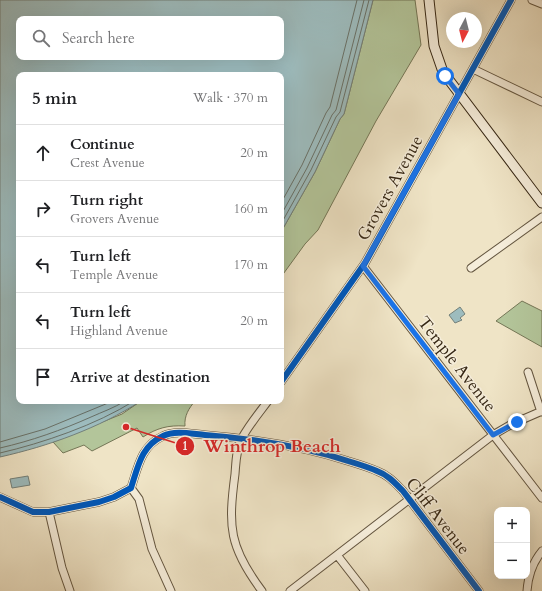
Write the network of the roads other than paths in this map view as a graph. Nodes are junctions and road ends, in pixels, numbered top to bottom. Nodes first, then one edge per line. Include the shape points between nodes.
1 (429, 0) edge
2 (511, 0) edge
3 (532, 0) edge
4 (542, 4) edge
5 (473, 69) junction
6 (459, 94) junction
7 (542, 102) edge
8 (542, 203) edge
9 (542, 217) edge
10 (363, 266) junction
11 (472, 268) dead end
12 (528, 372) dead end
13 (284, 378) edge
14 (266, 404) edge
15 (542, 411) edge
16 (493, 435) junction
17 (242, 438) junction
18 (131, 488) junction
19 (0, 497) edge
20 (542, 498) edge
21 (409, 499) junction
22 (49, 512) junction
23 (542, 551) edge
24 (337, 555) junction
25 (70, 591) edge
26 (171, 591) edge
27 (262, 591) edge
28 (290, 591) edge
29 (365, 591) edge
30 (479, 591) edge
31 (527, 591) edge

1 - 6 main road via 434,43 441,68
2 - 5 street, Grovers Avenue
3 - 4 street
5 - 6 street, Grovers Avenue
5 - 7 street
6 - 8 main road
6 - 10 street, Grovers Avenue
9 - 11 street
10 - 13 street, Grovers Avenue
10 - 16 street, Temple Avenue
12 - 15 street
14 - 17 street
15 - 16 street
16 - 20 street, Temple Avenue
16 - 21 street
17 - 18 street, Cliff Avenue via 177,433 163,436 144,451
17 - 21 street, Cliff Avenue via 315,451 376,470 393,481
17 - 27 street via 237,453 231,526 243,563
18 - 22 street via 99,502
18 - 26 street via 139,499 152,549
19 - 22 street via 33,512
21 - 24 street
21 - 30 street, Cliff Avenue
22 - 25 street
23 - 31 street via 535,561
24 - 28 street
24 - 29 street

